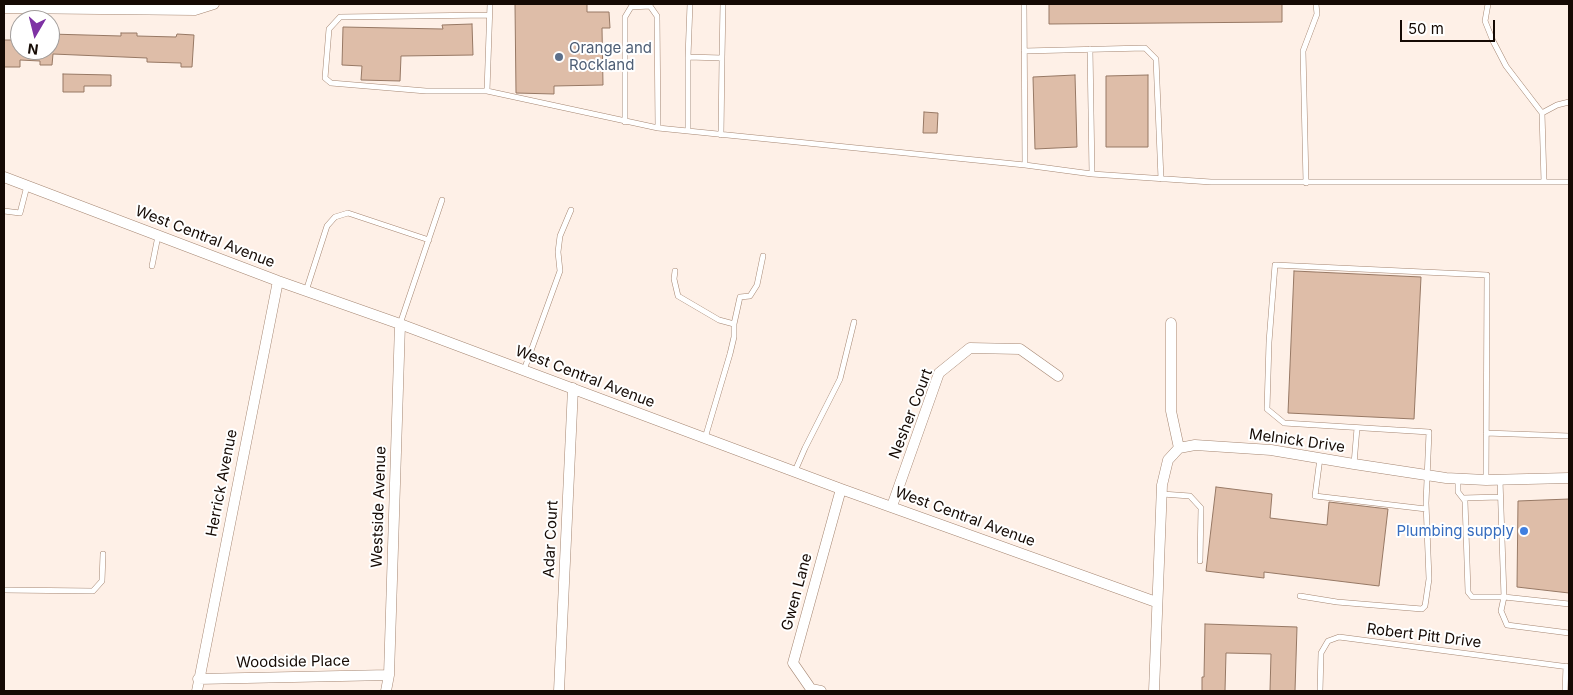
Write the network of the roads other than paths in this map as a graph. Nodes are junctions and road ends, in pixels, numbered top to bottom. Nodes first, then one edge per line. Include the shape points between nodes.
1 (214, 4) edge
2 (490, 4) edge
3 (690, 4) edge
4 (722, 4) edge
5 (1024, 4) edge
6 (1316, 4) edge
7 (1488, 4) edge
8 (17, 6) edge
9 (4, 8) edge
10 (489, 15) junction
11 (1090, 49) junction
12 (1024, 51) junction
13 (688, 57) junction
14 (722, 58) junction
15 (487, 91) junction
16 (1569, 102) edge
17 (1542, 113) junction
18 (625, 122) junction
19 (658, 128) junction
20 (688, 131) junction
21 (721, 135) junction
22 (1026, 165) junction
23 (1092, 174) junction
24 (4, 177) edge
25 (1161, 179) junction
26 (1544, 182) junction
27 (1569, 182) edge
28 (1306, 183) junction
29 (27, 186) junction
30 (442, 200) dead end
31 (571, 210) dead end
32 (4, 211) edge
33 (158, 236) junction
34 (429, 240) junction
35 (763, 256) dead end
36 (152, 266) dead end
37 (675, 271) dead end
38 (278, 281) junction
39 (306, 291) junction
40 (854, 322) dead end
41 (400, 324) junction
42 (734, 324) junction
43 (1171, 324) dead end
44 (524, 370) junction
45 (1058, 376) dead end
46 (573, 388) junction
47 (1357, 428) junction
48 (1486, 433) junction
49 (1569, 436) edge
50 (705, 438) junction
51 (1178, 448) junction
52 (1320, 458) junction
53 (1354, 464) junction
54 (795, 471) junction
55 (1427, 474) junction
56 (1458, 478) junction
57 (1569, 478) edge
58 (1500, 479) junction
59 (1486, 480) junction
60 (841, 488) junction
61 (1162, 494) junction
62 (1500, 497) junction
63 (1463, 498) junction
64 (892, 506) junction
65 (1426, 509) junction
66 (103, 554) dead end
67 (1200, 561) dead end
68 (4, 590) edge
69 (1300, 596) dead end
70 (1504, 597) junction
71 (1156, 602) junction
72 (1569, 604) edge
73 (1569, 633) edge
74 (1568, 667) edge
75 (389, 675) junction
76 (198, 679) junction
77 (197, 691) edge
78 (386, 691) edge
79 (559, 691) edge
80 (820, 691) edge
81 (1154, 691) edge
82 (1320, 691) edge
83 (1565, 691) edge

1 - 8 street via 195,10
2 - 10 lane
3 - 13 lane
4 - 14 lane
5 - 12 lane
6 - 28 lane via 1317,14 1304,51
7 - 17 lane via 1485,21 1493,41 1506,66
8 - 9 street
10 - 15 lane
10 - 15 lane via 340,17 329,29 325,78 331,83 426,91
11 - 12 lane
11 - 23 lane
11 - 25 lane via 1145,48 1156,59
12 - 22 lane
13 - 14 lane
13 - 20 lane
14 - 21 lane
15 - 18 lane
16 - 17 lane
17 - 26 lane
18 - 19 lane
18 - 19 lane via 625,17 631,7 650,6 657,16
19 - 20 lane
20 - 21 lane
21 - 22 lane
22 - 23 lane
23 - 25 lane
24 - 29 street, West Central Avenue
25 - 28 lane
26 - 27 lane
26 - 28 lane
29 - 32 lane via 20,213
29 - 33 street, West Central Avenue
30 - 34 lane
31 - 44 lane via 560,236 560,271
33 - 36 lane
33 - 38 street, West Central Avenue
34 - 39 lane via 348,214 335,217 327,226
34 - 41 lane
35 - 42 lane via 757,284 750,296 740,297
37 - 42 lane via 678,296 719,320
38 - 39 street, West Central Avenue
38 - 76 street, Herrick Avenue
39 - 41 street, West Central Avenue
40 - 54 lane via 840,379
41 - 44 street, West Central Avenue
41 - 75 street, Westside Avenue
42 - 50 lane via 730,354
43 - 51 street via 1171,411
44 - 46 street, West Central Avenue
45 - 64 street, Nesher Court via 1020,349 970,348 939,372
46 - 50 street, West Central Avenue
46 - 79 street, Adar Court
47 - 48 lane via 1284,423 1267,409 1275,265 1487,275
47 - 53 lane
47 - 55 lane via 1430,432
48 - 49 lane
48 - 59 lane
50 - 54 street, West Central Avenue
51 - 52 street, Melnick Drive via 1195,445 1271,450
51 - 61 street via 1168,460
52 - 53 street, Melnick Drive
52 - 65 lane via 1315,496
53 - 55 street, Melnick Drive
54 - 60 street, West Central Avenue
55 - 56 street, Melnick Drive
55 - 65 lane
56 - 59 street, Melnick Drive
56 - 63 lane via 1458,492
57 - 58 street, Melnick Drive
58 - 59 street, Melnick Drive
58 - 62 lane
60 - 64 street, West Central Avenue
60 - 80 street, Gwen Lane via 793,662 811,689
61 - 67 lane via 1190,496 1201,508
61 - 71 street
62 - 63 lane
62 - 70 lane
63 - 70 lane via 1468,592 1472,597
64 - 71 street, West Central Avenue
65 - 69 lane via 1429,579 1422,609
66 - 68 lane via 102,581 93,591
70 - 72 lane
70 - 73 lane via 1501,611 1507,625
71 - 81 street
74 - 82 lane, Robert Pitt Drive via 1339,637 1328,641 1321,653
74 - 83 lane
75 - 76 street, Woodside Place
75 - 78 street, Westside Avenue
76 - 77 street, Herrick Avenue

